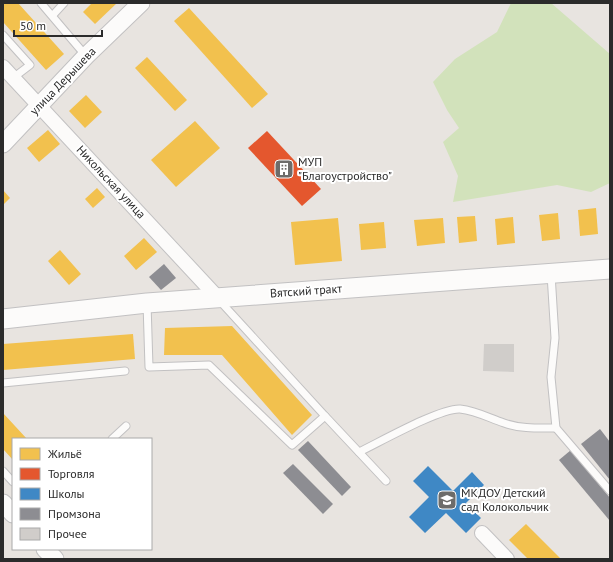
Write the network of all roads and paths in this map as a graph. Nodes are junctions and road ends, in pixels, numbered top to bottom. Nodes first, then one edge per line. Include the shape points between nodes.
1 (41, 3) edge
2 (64, 3) edge
3 (141, 3) edge
4 (53, 15) junction
5 (3, 35) edge
6 (86, 56) junction
7 (3, 67) edge
8 (14, 78) junction
9 (39, 105) junction
10 (4, 141) edge
11 (610, 269) edge
12 (551, 273) junction
13 (218, 298) junction
14 (147, 303) junction
15 (3, 319) edge
16 (126, 371) dead end
17 (3, 383) edge
18 (325, 416) junction
19 (126, 426) dead end
20 (556, 428) junction
21 (113, 438) edge
22 (359, 452) junction
23 (3, 471) edge
24 (12, 481) edge
25 (386, 481) dead end
26 (610, 491) edge
27 (3, 503) edge
28 (12, 513) edge
29 (482, 534) dead end
30 (47, 550) edge
31 (54, 559) edge
32 (507, 559) edge

1 - 4 lane
2 - 4 lane
3 - 6 street, улица Дерышева
4 - 6 lane
5 - 8 lane via 30,65
6 - 9 street, улица Дерышева
7 - 8 street, Никольская улица
8 - 9 street, Никольская улица
9 - 10 street, улица Дерышева
9 - 13 street, Никольская улица
11 - 12 main road, Вятский тракт
12 - 13 main road, Вятский тракт
12 - 20 lane via 555,338 551,377
13 - 14 main road, Вятский тракт
13 - 18 lane
14 - 15 main road, Вятский тракт
14 - 18 lane via 149,368 209,365 292,445
16 - 17 lane
18 - 22 lane
19 - 21 lane
20 - 22 lane via 524,428 478,412 458,409 440,413
20 - 26 lane
22 - 25 lane
23 - 24 lane
27 - 28 street
29 - 32 street
30 - 31 street

